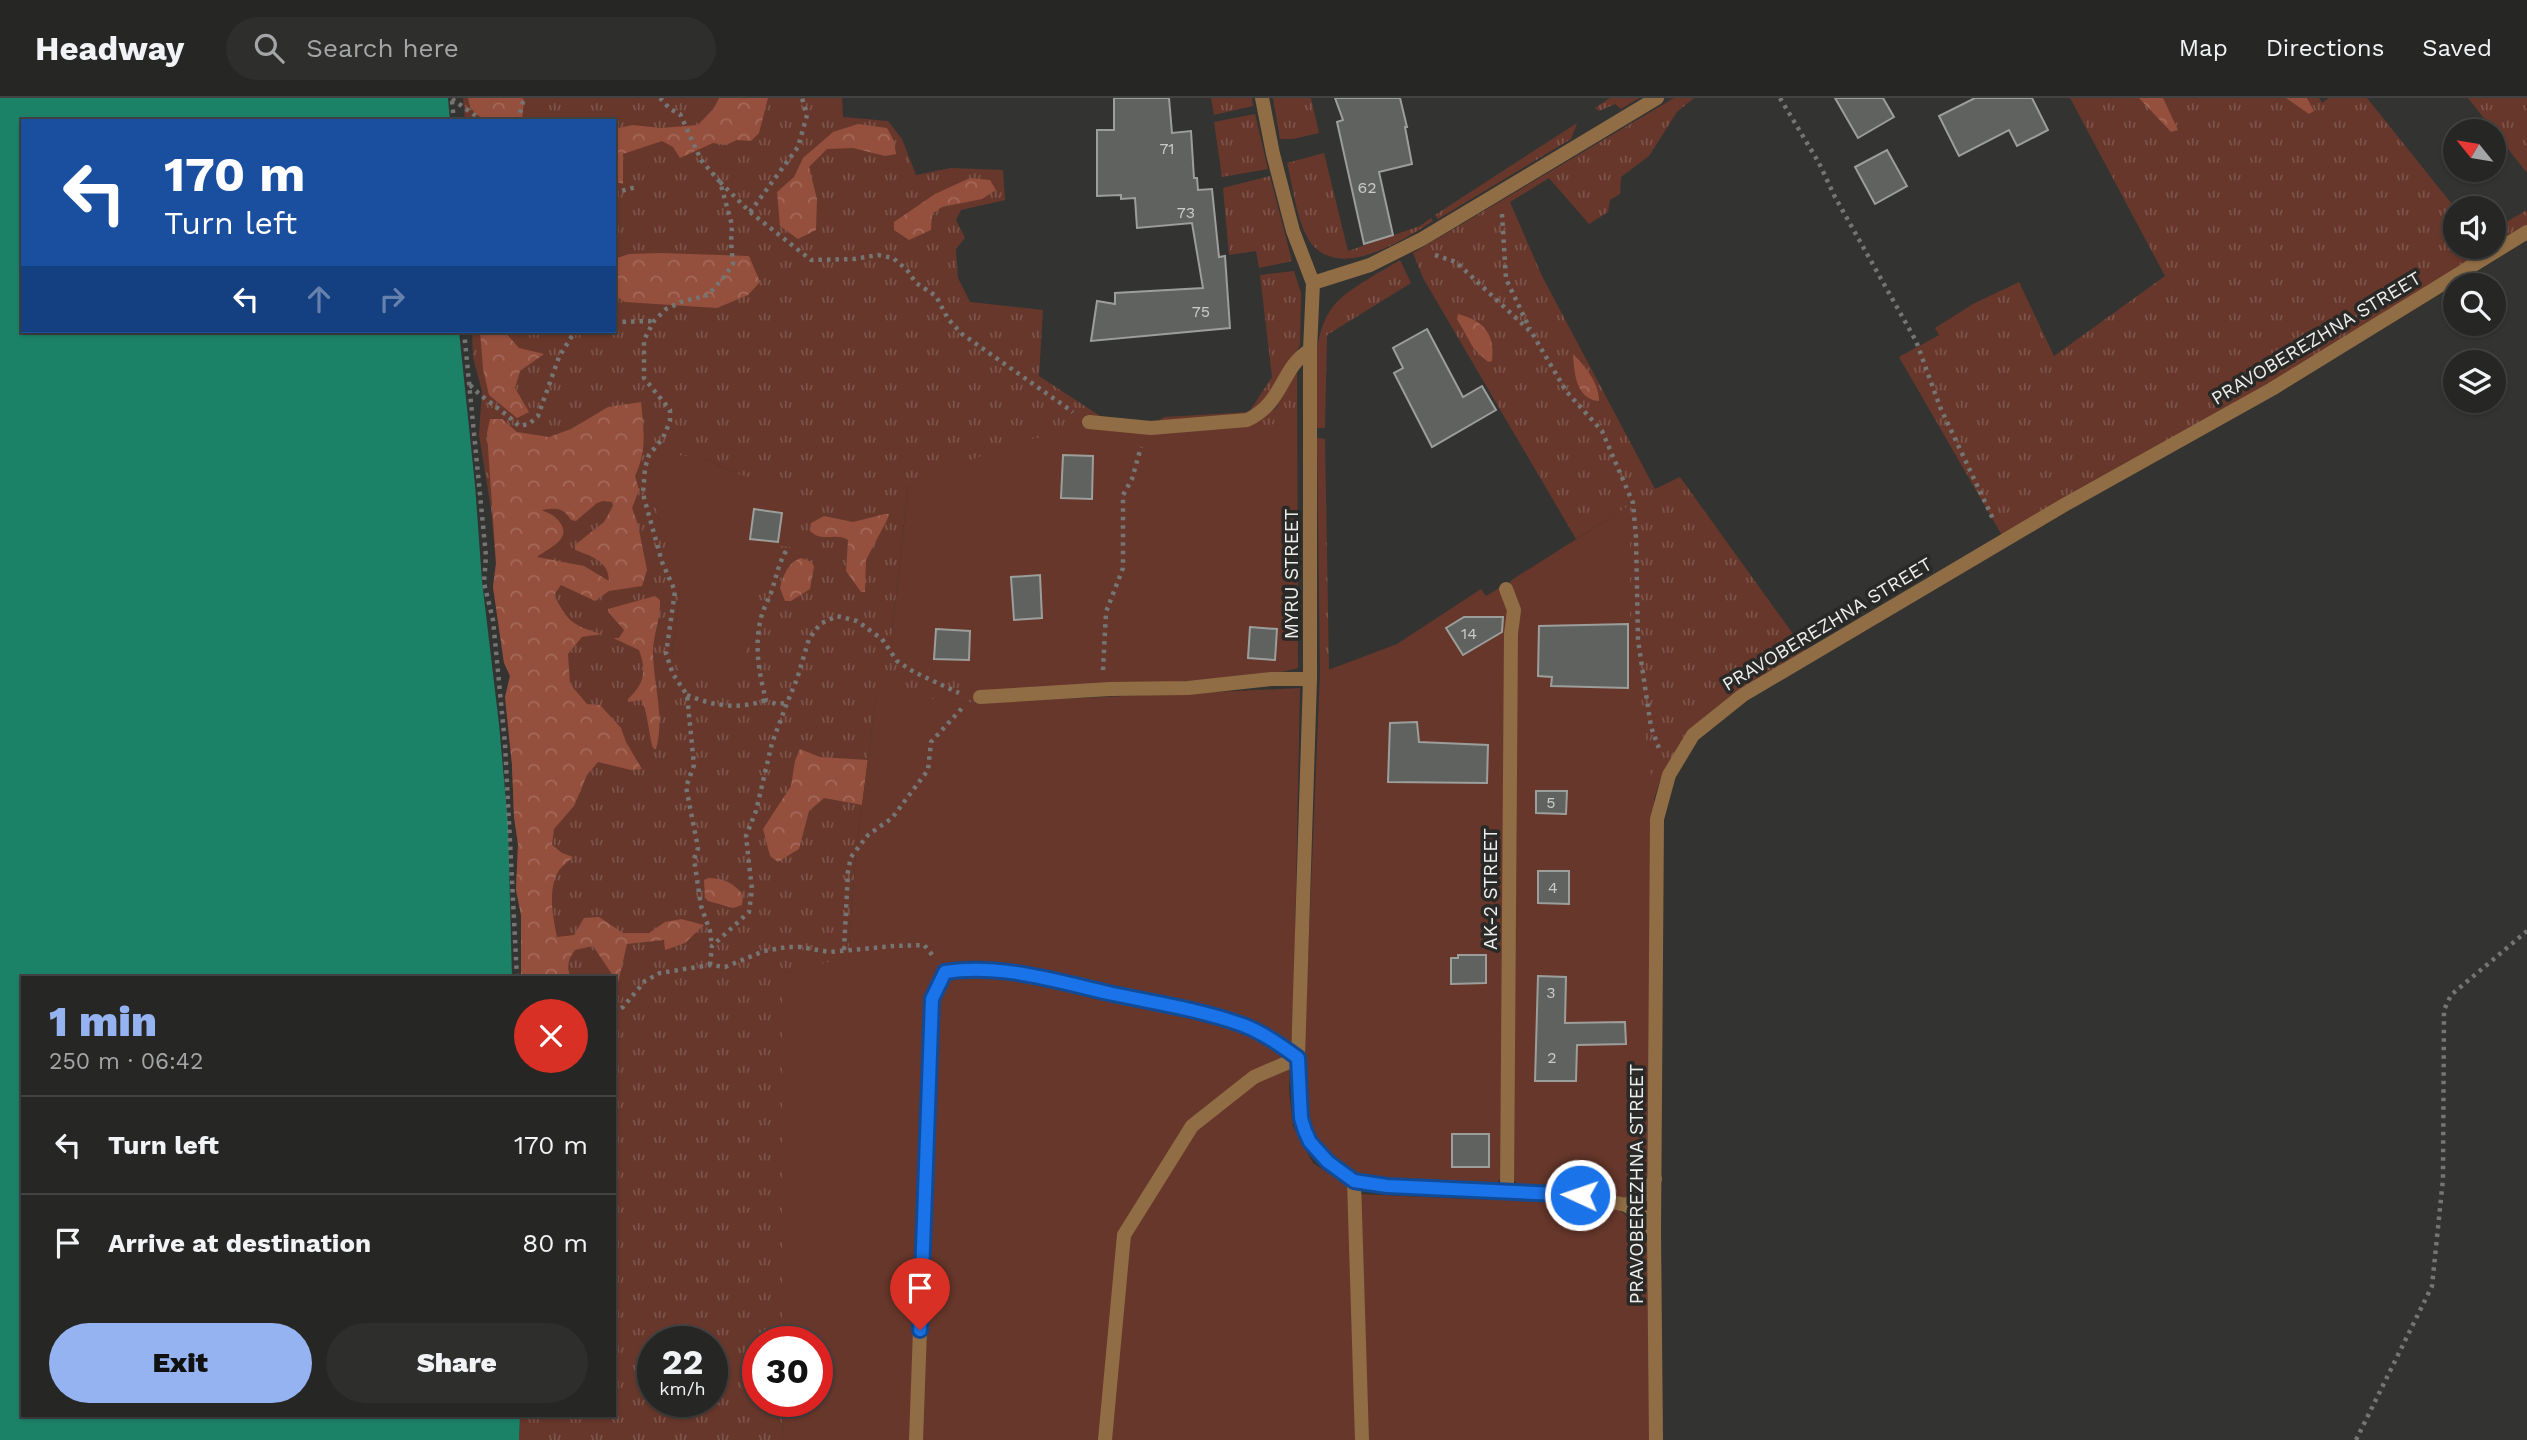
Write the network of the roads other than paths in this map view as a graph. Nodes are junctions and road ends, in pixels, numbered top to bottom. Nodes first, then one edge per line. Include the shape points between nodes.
1 (1262, 98) edge
2 (1657, 98) edge
3 (2527, 232) edge
4 (1314, 283) junction
5 (1310, 351) junction
6 (1089, 422) road end
7 (1506, 589) dead end
8 (1310, 679) junction
9 (980, 697) road end
10 (1298, 1058) junction
11 (1655, 1179) junction
12 (1354, 1181) junction
13 (1507, 1191) junction
14 (1626, 1205) junction
15 (1654, 1232) junction
16 (916, 1440) edge
17 (1105, 1440) edge
18 (1363, 1440) edge
19 (1656, 1440) edge

1 - 4 street, MYRU STREET via 1293,231
2 - 4 street via 1422,239 1370,265
3 - 11 street, PRAVOBEREZHNA STREET via 2272,389 1743,695 1693,735 1669,775 1657,819
4 - 5 street, MYRU STREET
5 - 6 street via 1299,357 1273,402 1247,420 1151,428
5 - 8 street, MYRU STREET
7 - 13 street, AK-2 STREET via 1514,610
8 - 9 street
8 - 10 street, MYRU STREET
10 - 12 street, MYRU STREET via 1301,1118 1310,1142
10 - 16 street via 1244,1026 1194,1010 1044,978 969,968 945,972 932,999
10 - 17 street via 1254,1077 1192,1126 1124,1236
11 - 14 street via 1645,1194
11 - 15 street, PRAVOBEREZHNA STREET
12 - 13 street
12 - 18 street
13 - 14 street via 1580,1195
14 - 15 street via 1646,1218
15 - 19 street, PRAVOBEREZHNA STREET

